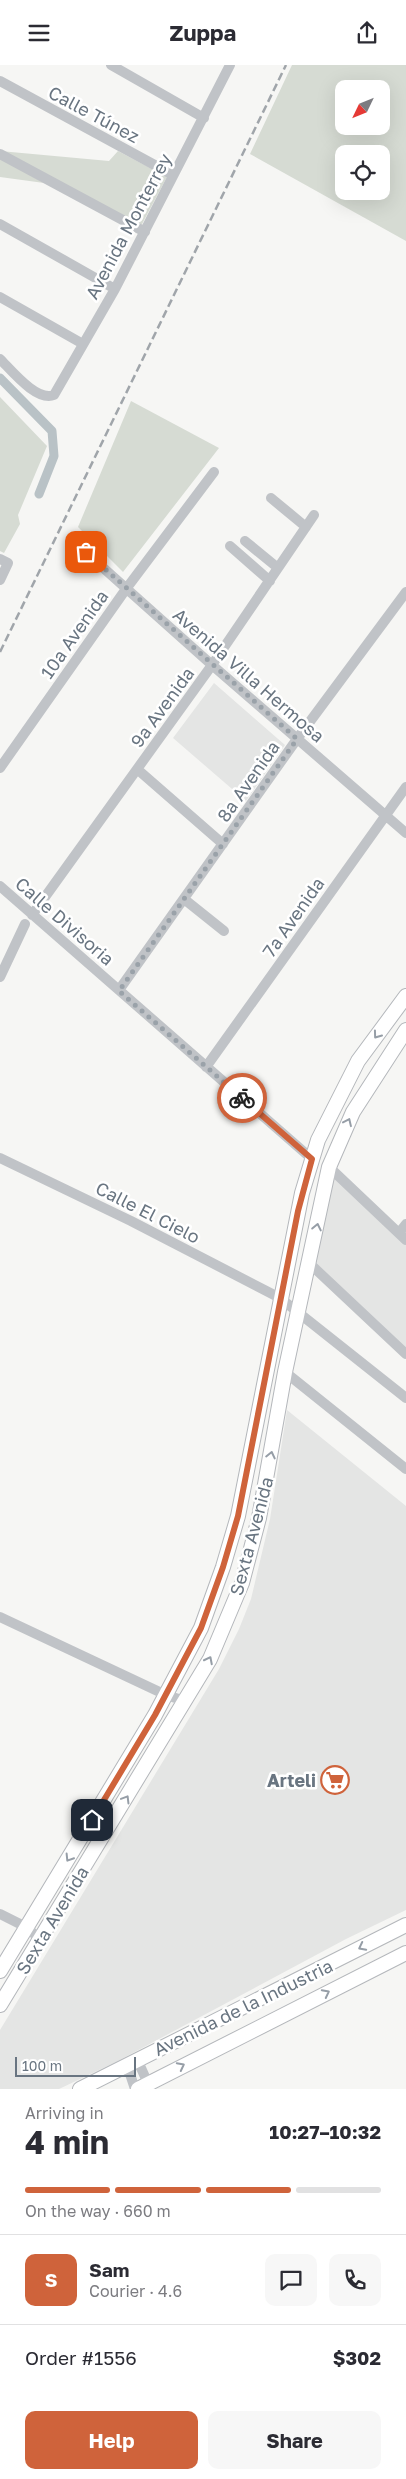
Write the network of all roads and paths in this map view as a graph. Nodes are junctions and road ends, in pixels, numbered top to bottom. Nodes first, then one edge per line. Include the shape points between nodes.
1 (111, 65) edge
2 (230, 65) edge
3 (0, 81) edge
4 (204, 118) junction
5 (0, 154) edge
6 (173, 175) junction
7 (0, 225) edge
8 (145, 232) junction
9 (115, 289) junction
10 (0, 297) edge
11 (83, 344) junction
12 (0, 359) edge
13 (214, 472) dead end
14 (271, 498) dead end
15 (314, 515) dead end
16 (306, 527) junction
17 (72, 540) dead end
18 (245, 541) dead end
19 (230, 546) dead end
20 (4, 561) edge
21 (278, 568) junction
22 (0, 580) edge
23 (270, 581) junction
24 (126, 589) junction
25 (406, 592) edge
26 (212, 665) junction
27 (297, 739) junction
28 (0, 768) edge
29 (137, 769) junction
30 (406, 787) edge
31 (386, 815) junction
32 (406, 833) edge
33 (223, 844) junction
34 (0, 886) edge
35 (184, 899) junction
36 (32, 915) junction
37 (25, 924) dead end
38 (224, 931) dead end
39 (0, 977) edge
40 (119, 991) junction
41 (406, 996) edge
42 (406, 1030) edge
43 (206, 1067) junction
44 (0, 1158) edge
45 (312, 1159) junction
46 (330, 1167) junction
47 (406, 1223) edge
48 (402, 1237) edge
49 (309, 1263) junction
50 (280, 1298) junction
51 (299, 1312) junction
52 (406, 1353) edge
53 (285, 1372) junction
54 (406, 1398) edge
55 (406, 1469) edge
56 (0, 1617) edge
57 (166, 1695) junction
58 (185, 1701) junction
59 (0, 1914) edge
60 (406, 1925) edge
61 (26, 1927) junction
62 (40, 1939) junction
63 (406, 1953) edge
64 (0, 1971) edge
65 (0, 2005) edge
66 (132, 2062) junction
67 (143, 2088) edge
68 (80, 2089) edge

1 - 4 street
2 - 4 street, Avenida Monterrey
3 - 6 street, Calle Túnez
4 - 6 street, Avenida Monterrey
5 - 8 street
6 - 8 street, Avenida Monterrey
7 - 9 street
8 - 9 street, Avenida Monterrey
9 - 11 street, Avenida Monterrey
10 - 11 street
11 - 12 street, Avenida Monterrey via 54,395 48,397 38,395
13 - 24 street, 10a Avenida
14 - 16 street
15 - 16 street, 9a Avenida
16 - 21 street, 9a Avenida
17 - 24 street, Avenida Villa Hermosa
18 - 21 street
19 - 23 street
20 - 22 street
21 - 23 street, 9a Avenida
23 - 26 street, 9a Avenida
24 - 26 street, Avenida Villa Hermosa
24 - 28 street, 10a Avenida
25 - 27 street, 8a Avenida
26 - 27 street, Avenida Villa Hermosa
26 - 29 street, 9a Avenida
27 - 31 street, Avenida Villa Hermosa
27 - 33 street, 8a Avenida
29 - 33 street
29 - 36 street, 9a Avenida
30 - 31 street, 7a Avenida
31 - 32 street, Avenida Villa Hermosa
31 - 43 street, 7a Avenida
33 - 35 street, 8a Avenida
34 - 36 street, Calle Divisoria
35 - 38 street
35 - 40 street, 8a Avenida
36 - 40 street, Calle Divisoria
37 - 39 street
40 - 43 street, Calle Divisoria
41 -> 45 main road, Sexta Avenida via 358,1061 336,1101
46 -> 42 main road, Sexta Avenida via 352,1112
43 - 45 street, Calle Divisoria
44 - 50 street, Calle El Cielo
45 - 50 main road, Sexta Avenida
46 - 48 street
49 -> 46 main road, Sexta Avenida
47 - 48 street
49 - 51 main road, Sexta Avenida
49 - 52 street
50 - 51 street, Calle El Cielo
50 - 57 main road, Sexta Avenida via 238,1516 201,1628
51 - 53 main road, Sexta Avenida
51 - 54 street, Calle El Cielo
53 - 55 street
58 -> 53 main road, Sexta Avenida via 210,1659 242,1583 258,1518
56 - 57 street
57 - 58 street
57 -> 61 main road, Sexta Avenida
62 -> 58 main road, Sexta Avenida
59 - 61 street
60 -> 66 main road, Avenida de la Industria
61 - 62 street
61 - 64 main road, Sexta Avenida
62 - 65 main road, Sexta Avenida
67 -> 63 main road, Avenida de la Industria
66 - 67 street
66 - 68 main road, Avenida de la Industria

